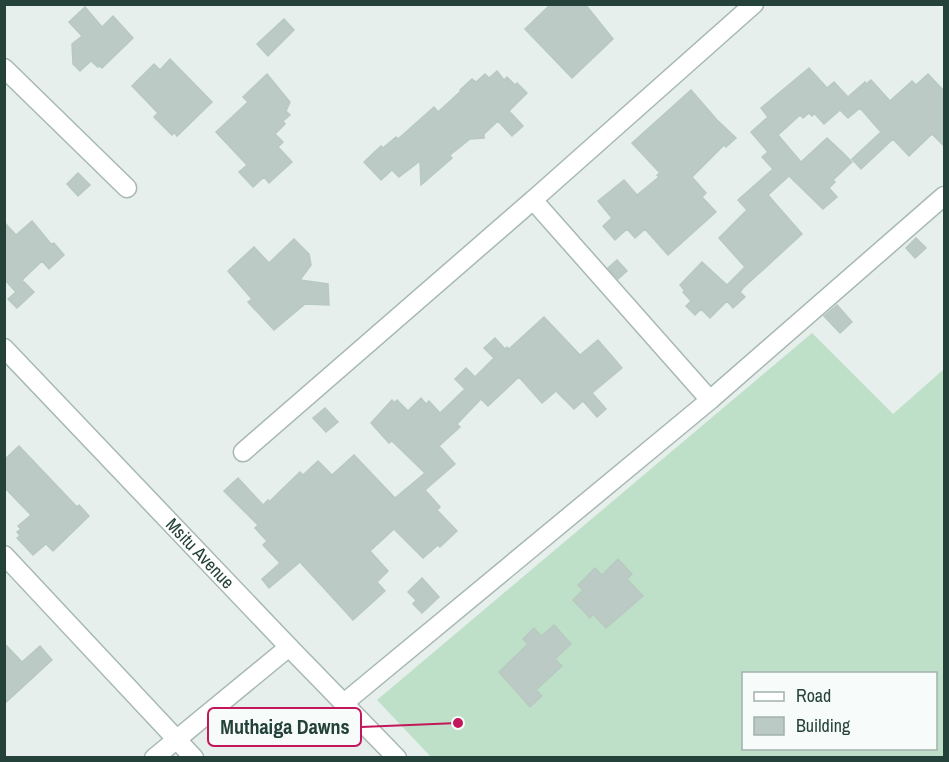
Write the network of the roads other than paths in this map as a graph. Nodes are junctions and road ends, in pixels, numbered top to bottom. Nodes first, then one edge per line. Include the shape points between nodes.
1 (754, 4) edge
2 (4, 68) edge
3 (127, 188) dead end
4 (945, 196) edge
5 (533, 200) junction
6 (4, 348) edge
7 (710, 400) junction
8 (243, 452) dead end
9 (4, 555) edge
10 (289, 647) junction
11 (344, 703) junction
12 (176, 739) junction
13 (154, 758) edge
14 (194, 758) edge
15 (397, 758) edge

1 - 5 street
2 - 3 street
4 - 7 street
5 - 7 street
5 - 8 street
6 - 10 street, Msitu Avenue
7 - 11 street
9 - 12 street
10 - 11 street, Msitu Avenue
10 - 12 street
11 - 15 street, Msitu Avenue
12 - 13 street
12 - 14 street

